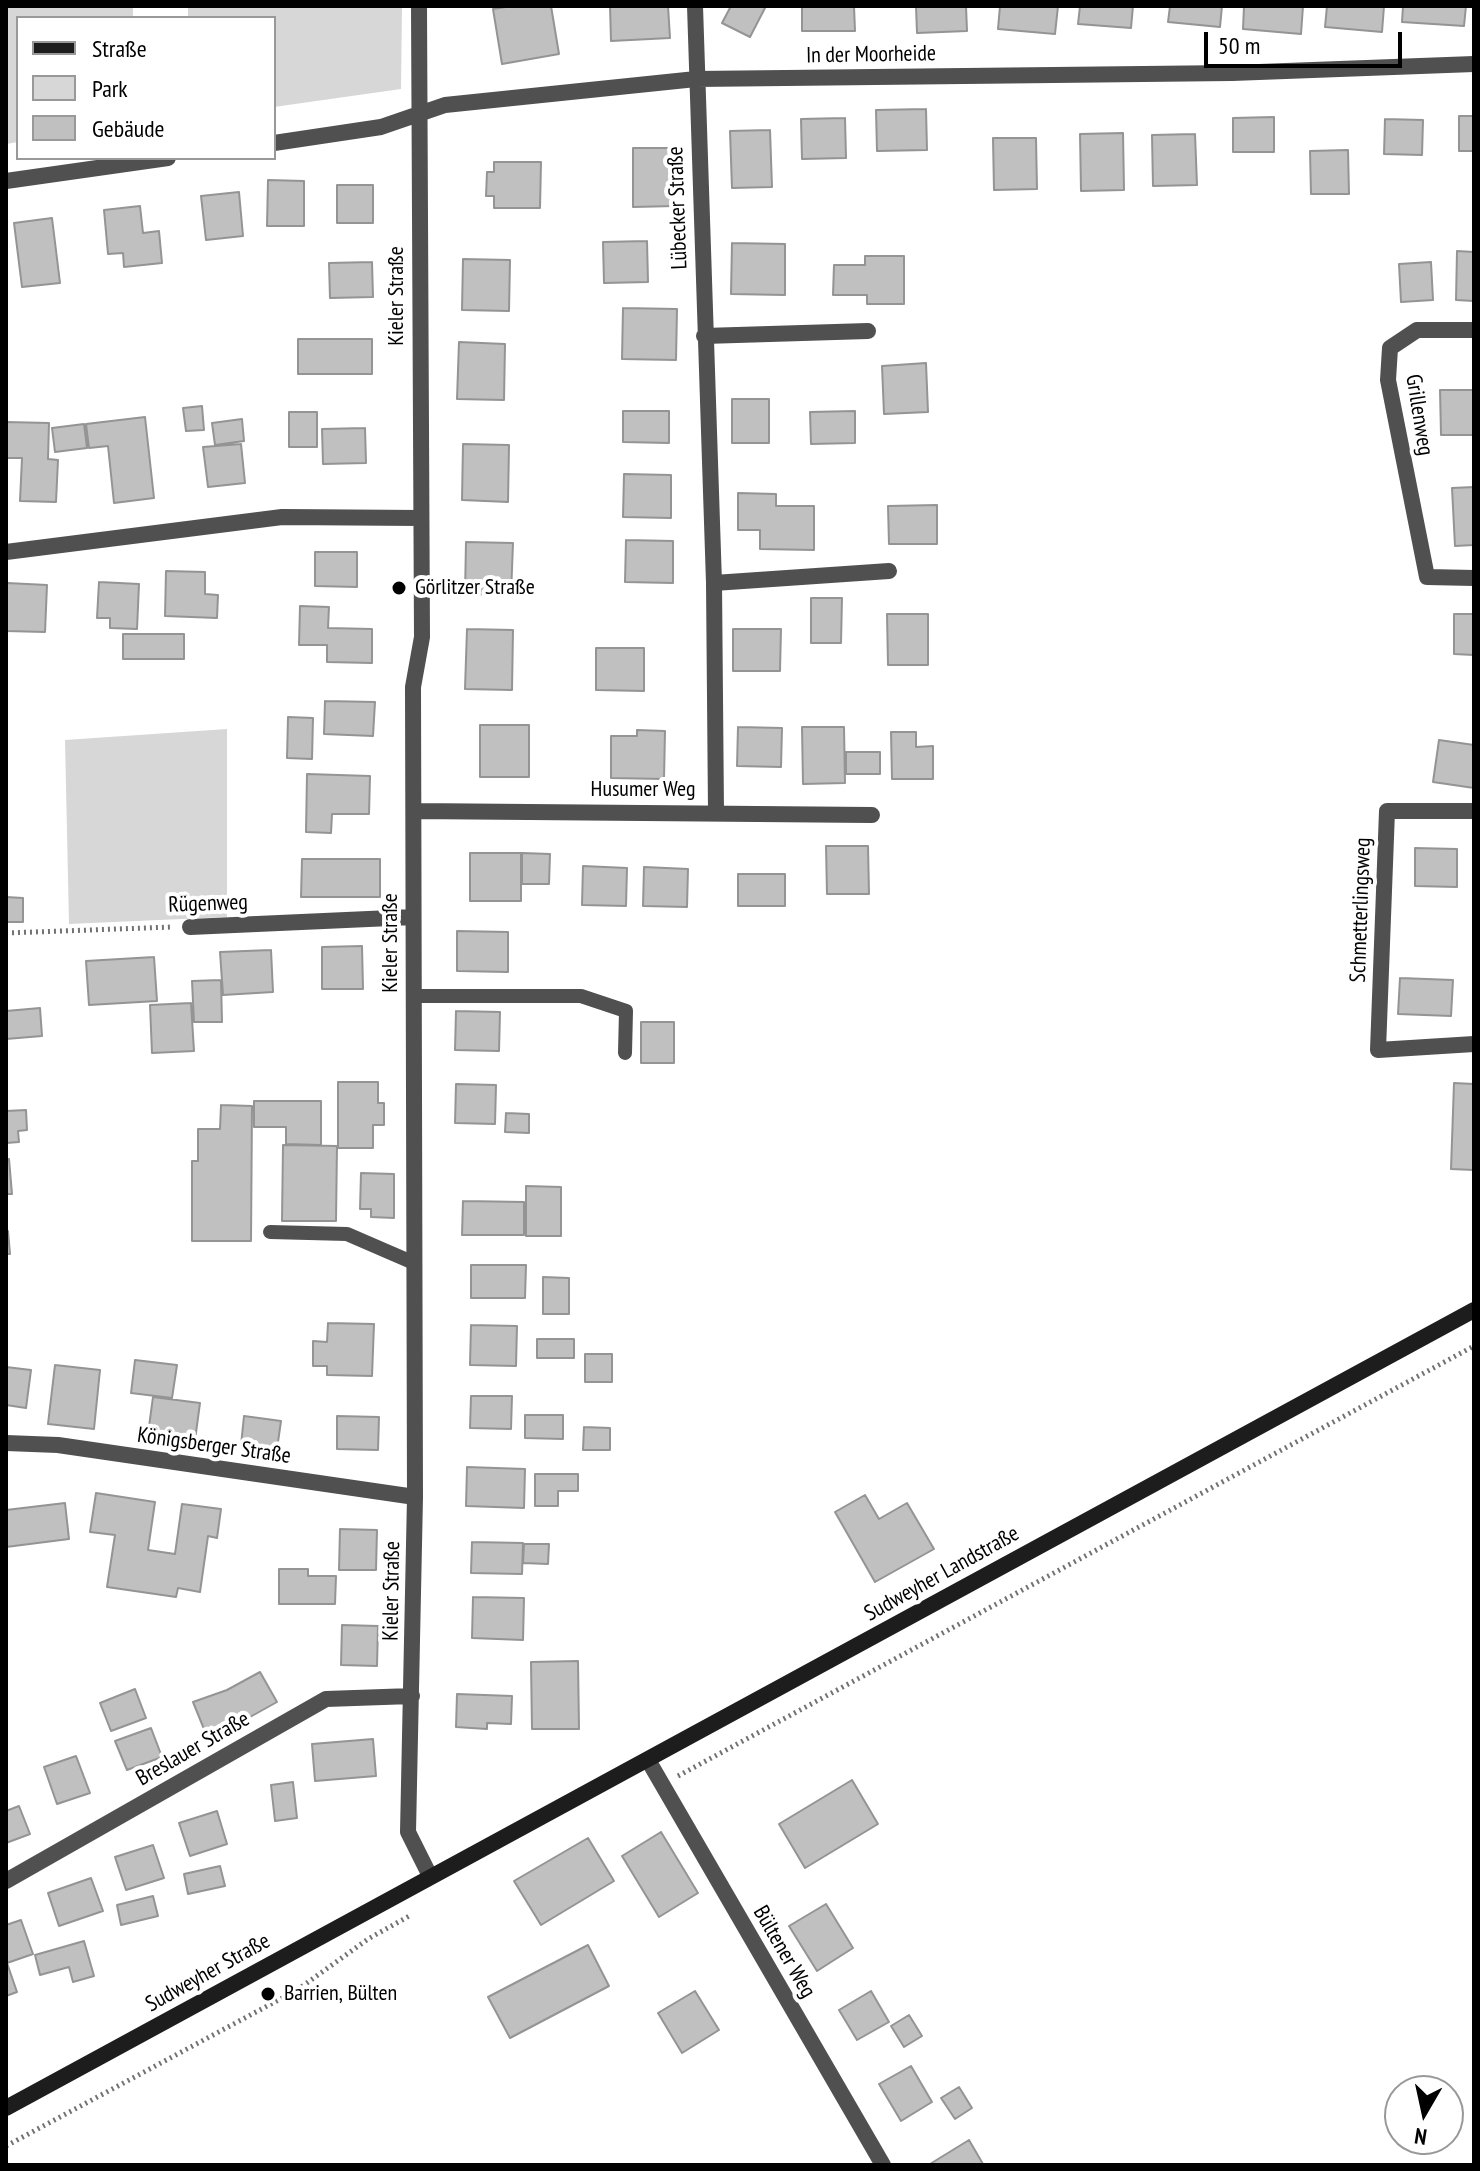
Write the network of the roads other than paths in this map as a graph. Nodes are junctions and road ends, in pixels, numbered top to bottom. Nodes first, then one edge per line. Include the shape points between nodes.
1 (419, 6) edge
2 (695, 6) edge
3 (1474, 64) edge
4 (696, 79) junction
5 (418, 115) junction
6 (276, 143) edge
7 (154, 160) edge
8 (6, 181) edge
9 (1474, 330) edge
10 (868, 331) dead end
11 (704, 336) junction
12 (420, 518) junction
13 (6, 552) edge
14 (889, 571) dead end
15 (1474, 578) edge
16 (714, 583) junction
17 (414, 811) junction
18 (1474, 811) edge
19 (716, 812) junction
20 (872, 815) dead end
21 (413, 917) junction
22 (190, 927) road end
23 (413, 996) junction
24 (1474, 1044) edge
25 (625, 1053) dead end
26 (270, 1232) dead end
27 (414, 1263) junction
28 (1474, 1310) edge
29 (6, 1443) edge
30 (415, 1497) junction
31 (412, 1696) junction
32 (648, 1760) junction
33 (430, 1876) junction
34 (6, 1881) edge
35 (6, 2108) edge
36 (883, 2165) edge

1 - 5 street, Kieler Straße
2 - 4 street, Lübecker Straße
3 - 4 street, In der Moorheide via 1232,73
4 - 5 street, In der Moorheide via 445,105
4 - 11 street, Lübecker Straße
5 - 6 street, In der Moorheide via 381,127
5 - 12 street, Kieler Straße
7 - 8 street
9 - 15 street, Grillenweg via 1417,330 1390,348 1388,380 1427,577
10 - 11 street
11 - 16 street, Lübecker Straße
12 - 13 street via 282,517
12 - 17 street, Kieler Straße via 422,637 413,687
14 - 16 street
16 - 19 street, Lübecker Straße
17 - 19 street, Husumer Weg
17 - 21 street, Kieler Straße
18 - 24 street, Schmetterlingsweg via 1387,811 1378,1050
19 - 20 street, Husumer Weg
21 - 22 street, Rügenweg
21 - 23 street, Kieler Straße
23 - 25 lane via 581,996 626,1011
23 - 27 street, Kieler Straße
26 - 27 lane via 347,1234
27 - 30 street, Kieler Straße
28 - 32 main road, Sudweyher Landstraße
29 - 30 street, Königsberger Straße via 58,1445
30 - 31 street, Kieler Straße
31 - 33 street, Kieler Straße via 408,1832
31 - 34 street, Breslauer Straße via 326,1699
32 - 33 main road, Sudweyher Landstraße
32 - 36 street, Bültener Weg
33 - 35 main road, Sudweyher Straße

